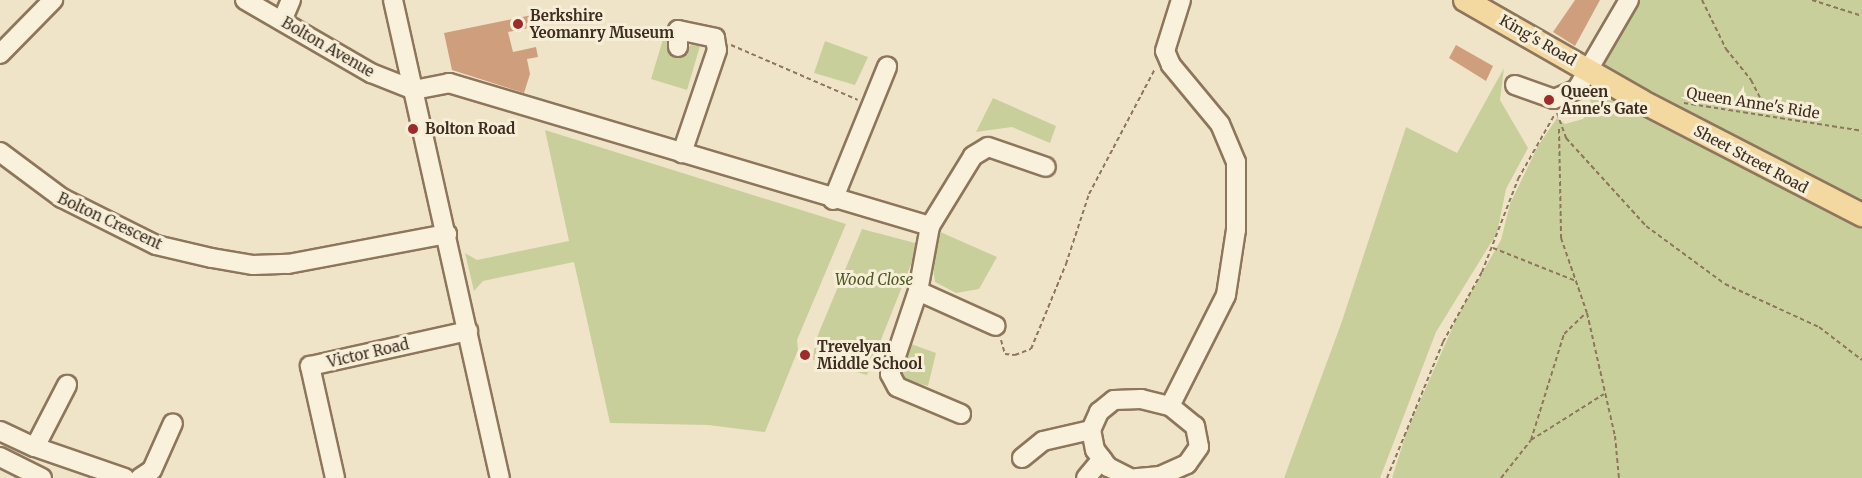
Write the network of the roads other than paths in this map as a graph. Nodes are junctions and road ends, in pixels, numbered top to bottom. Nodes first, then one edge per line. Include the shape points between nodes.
1 (53, 0) edge
2 (245, 0) edge
3 (291, 0) edge
4 (393, 0) edge
5 (1180, 0) edge
6 (1465, 0) edge
7 (1629, 0) edge
8 (282, 21) junction
9 (678, 47) dead end
10 (0, 54) edge
11 (887, 67) dead end
12 (1588, 70) junction
13 (1515, 85) dead end
14 (414, 90) junction
15 (1641, 101) joint
16 (0, 152) edge
17 (682, 153) junction
18 (1046, 167) dead end
19 (833, 200) junction
20 (1862, 215) edge
21 (930, 226) junction
22 (447, 234) junction
23 (918, 291) junction
24 (996, 326) road end
25 (468, 331) junction
26 (67, 385) dead end
27 (1170, 406) junction
28 (961, 414) dead end
29 (173, 423) dead end
30 (1091, 430) junction
31 (0, 431) edge
32 (34, 447) junction
33 (0, 457) edge
34 (1022, 458) dead end
35 (1102, 459) junction
36 (42, 478) edge
37 (125, 478) edge
38 (140, 478) edge
39 (335, 478) edge
40 (500, 478) edge
41 (1086, 478) edge
42 (1139, 478) edge

1 - 10 street
2 - 8 street, Bolton Avenue
3 - 8 street
4 - 14 street
5 - 27 street via 1165,51 1171,65 1220,124 1236,162 1236,230 1226,295
6 - 12 main road, King's Road
7 - 12 street
8 - 14 street, Bolton Avenue via 371,73
9 - 17 street via 678,30 715,38 717,50
11 - 19 street
12 - 13 street via 1577,89 1554,99
12 - 15 main road, King's Road
14 - 17 street via 449,83
14 - 22 street
15 - 20 main road, Sheet Street Road
16 - 22 street, Bolton Crescent via 49,192 146,240 222,260 253,265 288,264
17 - 19 street
18 - 21 street via 988,147 973,156
19 - 21 street
21 - 23 street
22 - 25 street
23 - 24 street
23 - 28 street via 890,374 897,387
25 - 39 street, Victor Road via 310,366
25 - 40 street
26 - 32 street
27 - 30 street via 1141,399 1114,400 1099,412
27 - 42 street via 1195,426 1199,447 1187,464 1160,476
29 - 38 street via 152,470
30 - 34 street via 1043,441
30 - 35 street via 1095,450
31 - 32 street
32 - 37 street
33 - 36 street
35 - 41 street
35 - 42 street via 1108,467

